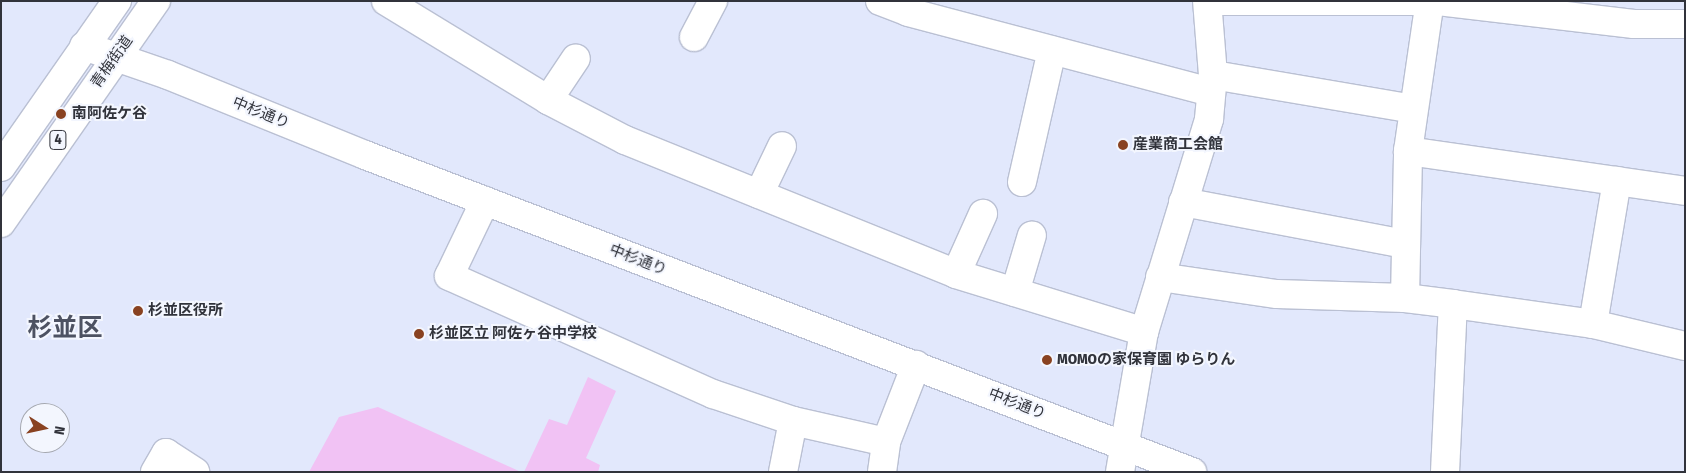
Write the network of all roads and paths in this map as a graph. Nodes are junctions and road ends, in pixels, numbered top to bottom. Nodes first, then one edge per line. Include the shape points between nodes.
1 (116, 1) edge
2 (156, 1) edge
3 (386, 1) edge
4 (713, 1) edge
5 (1207, 1) edge
6 (1220, 1) edge
7 (1416, 1) edge
8 (1430, 1) edge
9 (1438, 1) edge
10 (892, 4) edge
11 (1685, 24) edge
12 (694, 37) dead end
13 (84, 46) junction
14 (1052, 50) junction
15 (115, 57) junction
16 (576, 58) dead end
17 (1212, 83) junction
18 (548, 100) junction
19 (1413, 110) junction
20 (782, 146) dead end
21 (1408, 151) junction
22 (1, 167) edge
23 (1617, 181) junction
24 (1022, 182) dead end
25 (1685, 191) edge
26 (759, 194) junction
27 (485, 201) junction
28 (1184, 202) junction
29 (983, 214) dead end
30 (1, 223) edge
31 (1032, 235) dead end
32 (1406, 244) junction
33 (956, 274) junction
34 (1160, 277) junction
35 (1015, 292) junction
36 (1405, 298) junction
37 (1453, 304) junction
38 (1593, 324) junction
39 (1144, 332) junction
40 (1684, 340) edge
41 (916, 365) junction
42 (793, 421) junction
43 (886, 442) junction
44 (1126, 446) junction
45 (155, 472) edge
46 (195, 472) edge
47 (783, 472) edge
48 (882, 472) edge
49 (1120, 472) edge
50 (1192, 472) edge
51 (1446, 472) edge

1 - 13 street, 青梅街道 / 4
2 - 15 street, 青梅街道 / 4
3 - 18 street
4 - 12 street
5 - 17 street
6 - 7 street
8 - 19 street
9 - 11 street via 1634,24
10 - 14 street
13 - 15 street, 中杉通り
13 - 22 street, 青梅街道 / 4
14 - 17 street
14 - 24 street
15 - 27 street, 中杉通り
15 - 30 street, 青梅街道 / 4
16 - 18 street
17 - 19 street
17 - 28 street via 1209,119
18 - 26 street via 625,140
19 - 21 street
20 - 26 street
21 - 23 street
21 - 32 street
23 - 25 street
23 - 38 street
26 - 33 street
27 - 41 street, 中杉通り
27 - 42 street via 449,276 713,394
28 - 32 street
28 - 34 street
29 - 33 street
31 - 35 street
32 - 36 street
33 - 35 street
34 - 36 street via 1277,294
34 - 39 street
35 - 39 street
36 - 37 street
37 - 38 street
37 - 51 street
38 - 40 street
39 - 44 street
41 - 43 street
41 - 44 street, 中杉通り
42 - 43 street
42 - 47 street
43 - 48 street
44 - 49 street
44 - 50 street, 中杉通り
45 - 46 street via 166,453

